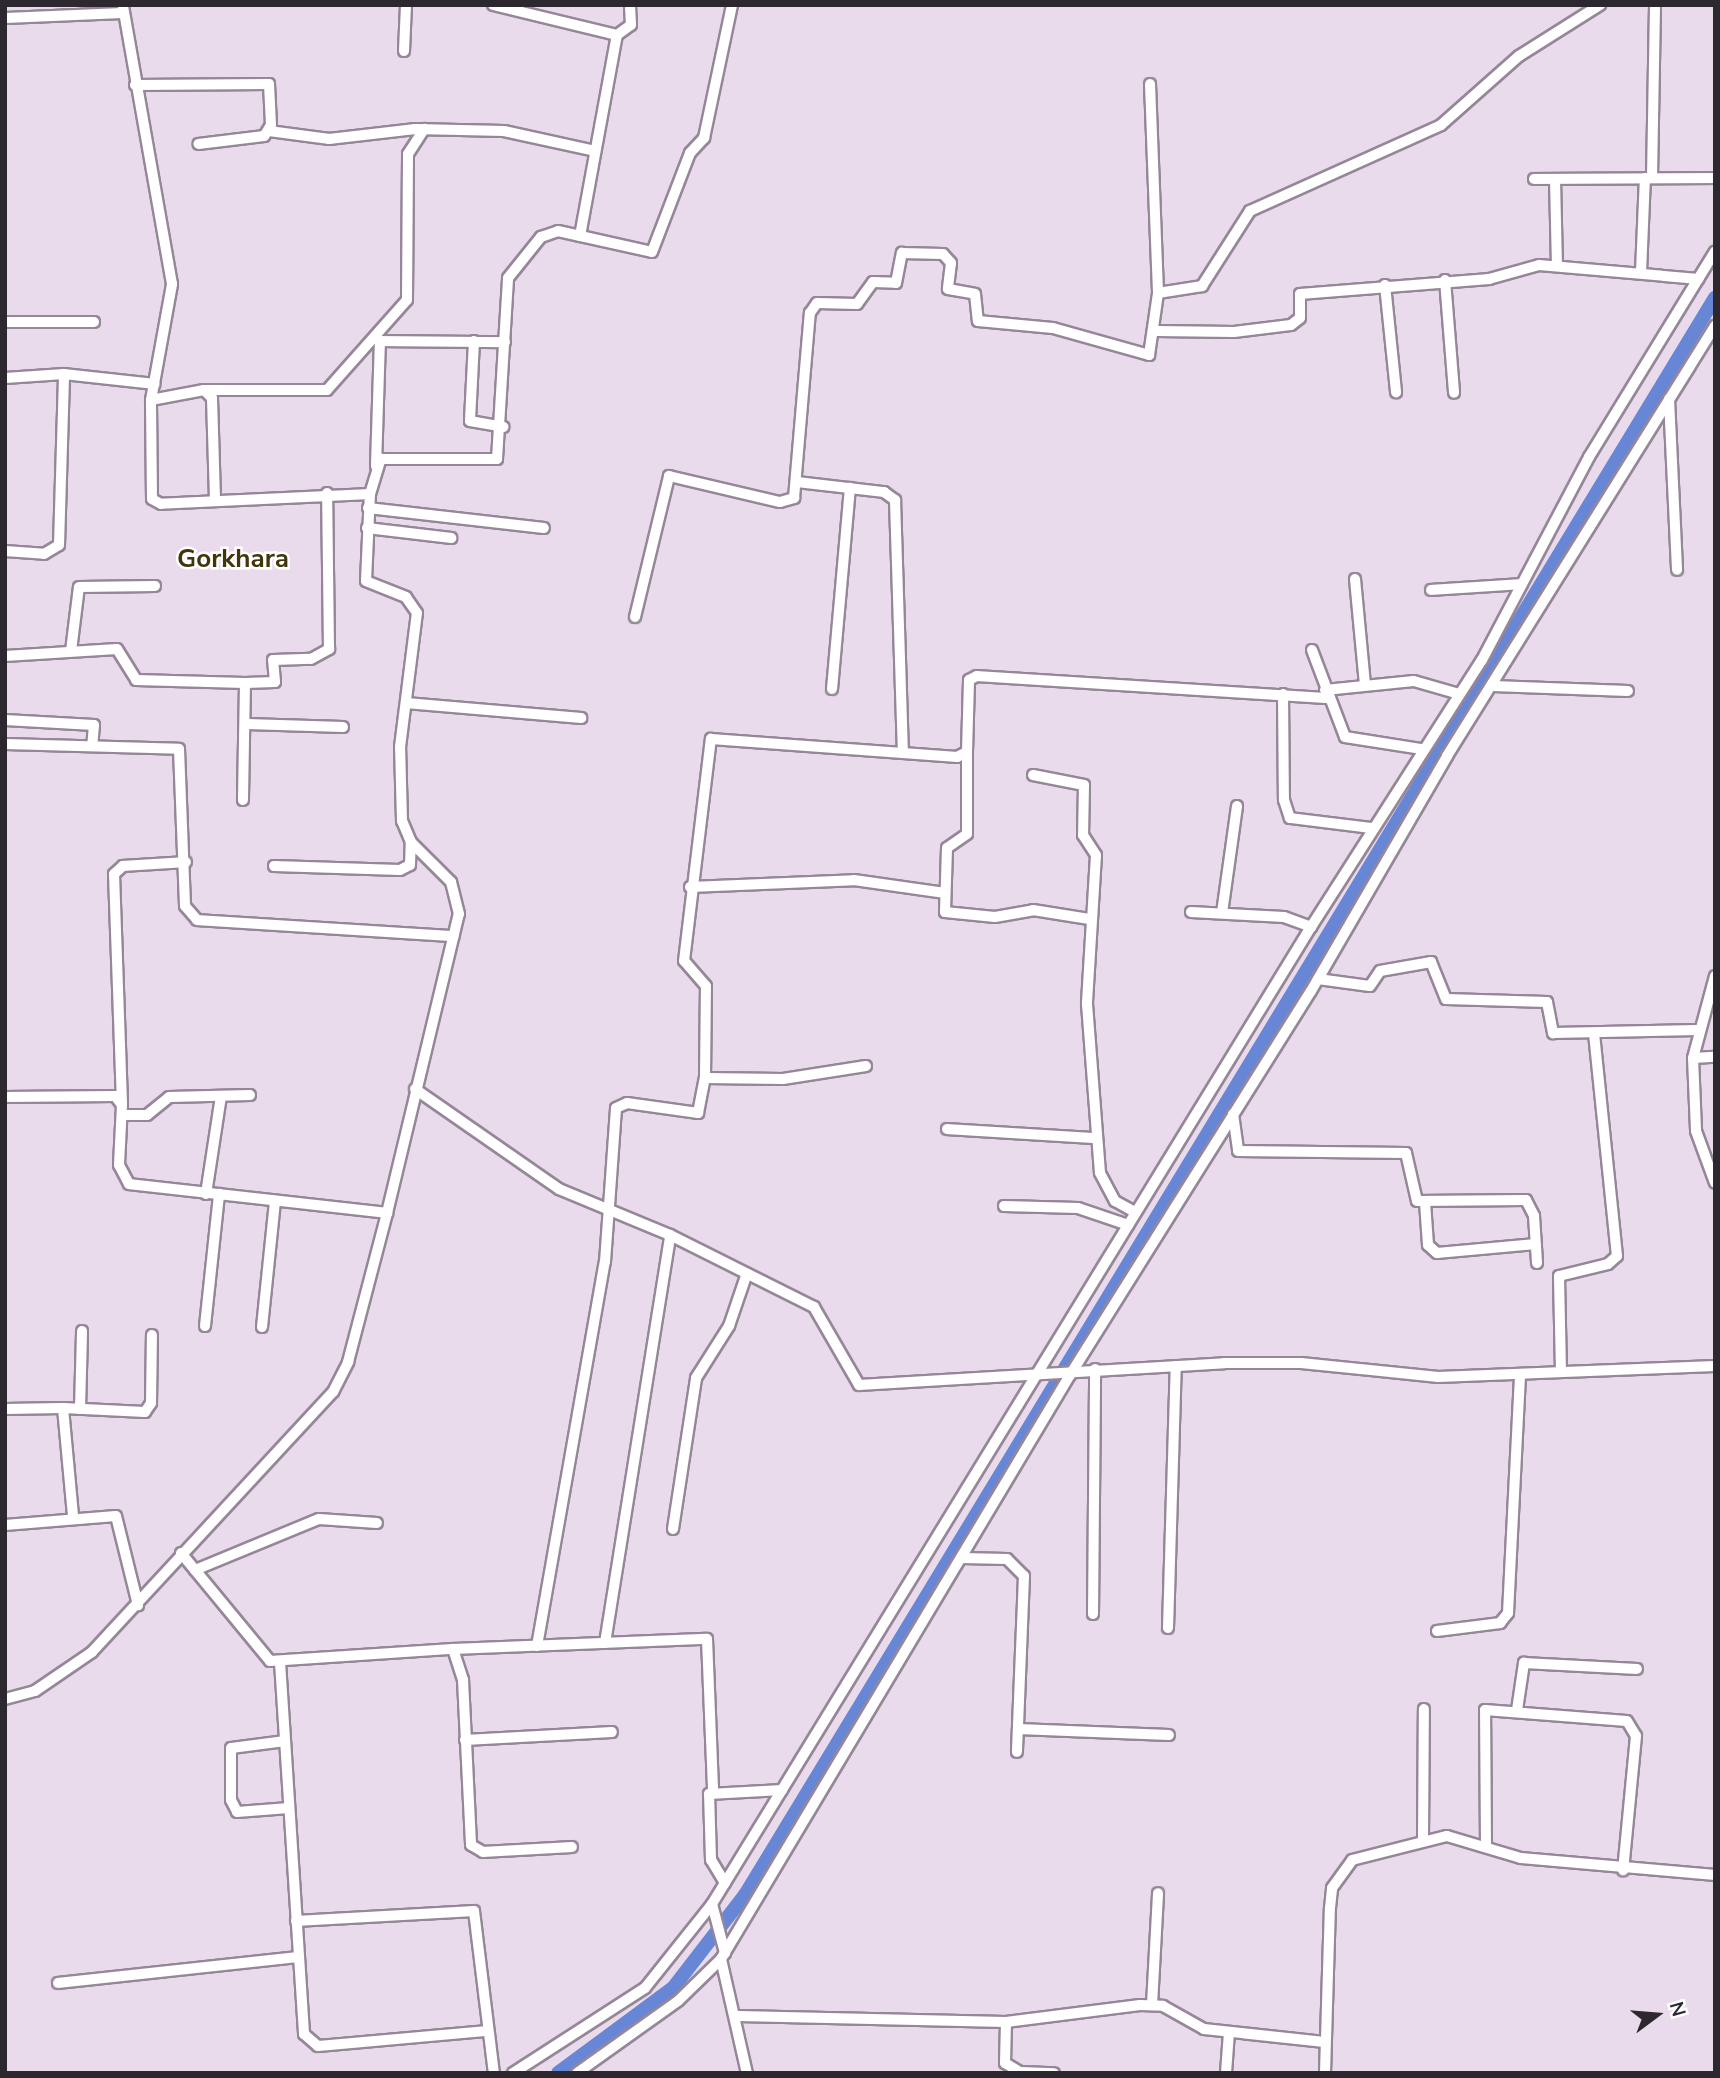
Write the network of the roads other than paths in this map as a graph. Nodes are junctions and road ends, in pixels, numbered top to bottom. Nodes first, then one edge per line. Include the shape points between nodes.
1 (406, 5) edge
2 (493, 5) edge
3 (630, 5) edge
4 (732, 5) edge
5 (1600, 5) edge
6 (1655, 5) edge
7 (123, 9) edge
8 (5, 18) edge
9 (617, 35) junction
10 (404, 51) dead end
11 (1150, 84) dead end
12 (135, 85) junction
13 (424, 129) junction
14 (269, 131) junction
15 (198, 144) dead end
16 (595, 151) junction
17 (1649, 178) junction
18 (1715, 178) edge
19 (1534, 179) dead end
20 (1555, 179) junction
21 (580, 236) junction
22 (1715, 251) edge
23 (1557, 264) junction
24 (1642, 272) junction
25 (1446, 279) junction
26 (1698, 279) junction
27 (1385, 285) junction
28 (1158, 293) junction
29 (5, 322) edge
30 (94, 323) dead end
31 (1715, 326) edge
32 (1157, 331) junction
33 (474, 341) junction
34 (505, 342) junction
35 (64, 374) junction
36 (5, 378) edge
37 (154, 384) junction
38 (204, 390) junction
39 (1396, 392) dead end
40 (1454, 393) dead end
41 (1669, 399) junction
42 (151, 400) junction
43 (503, 427) junction
44 (376, 466) junction
45 (797, 482) junction
46 (850, 488) junction
47 (327, 493) junction
48 (370, 494) junction
49 (215, 500) junction
50 (368, 508) junction
51 (367, 528) junction
52 (544, 528) dead end
53 (451, 538) dead end
54 (5, 551) edge
55 (1677, 570) dead end
56 (1356, 579) dead end
57 (1522, 584) junction
58 (155, 586) dead end
59 (1431, 590) dead end
60 (635, 617) dead end
61 (1312, 650) dead end
62 (71, 651) junction
63 (5, 656) edge
64 (244, 683) junction
65 (1365, 685) junction
66 (1493, 686) junction
67 (832, 689) dead end
68 (1628, 691) dead end
69 (1283, 694) junction
70 (1326, 694) junction
71 (1459, 694) junction
72 (406, 703) junction
73 (581, 718) dead end
74 (5, 720) edge
75 (247, 723) junction
76 (343, 727) dead end
77 (5, 744) edge
78 (92, 746) junction
79 (1422, 748) junction
80 (967, 752) junction
81 (902, 753) junction
82 (1033, 775) dead end
83 (243, 800) dead end
84 (1237, 806) dead end
85 (1372, 828) junction
86 (411, 842) junction
87 (186, 862) junction
88 (274, 866) dead end
89 (691, 887) junction
90 (944, 893) junction
91 (1191, 912) dead end
92 (1222, 914) junction
93 (1088, 919) junction
94 (1311, 926) junction
95 (454, 936) junction
96 (1715, 976) edge
97 (1318, 979) junction
98 (1698, 1030) junction
99 (1594, 1033) junction
100 (1715, 1057) edge
101 (1693, 1058) junction
102 (866, 1066) dead end
103 (705, 1078) junction
104 (415, 1089) junction
105 (250, 1095) dead end
106 (221, 1096) junction
107 (5, 1097) edge
108 (122, 1110) junction
109 (1233, 1114) junction
110 (947, 1129) dead end
111 (1096, 1138) junction
112 (1715, 1183) edge
113 (206, 1194) junction
114 (219, 1194) junction
115 (275, 1201) junction
116 (1425, 1202) junction
117 (1004, 1206) dead end
118 (1135, 1212) junction
119 (387, 1213) junction
120 (606, 1213) junction
121 (1128, 1225) junction
122 (670, 1235) junction
123 (1536, 1244) junction
124 (1536, 1263) dead end
125 (746, 1276) junction
126 (205, 1326) dead end
127 (262, 1327) dead end
128 (82, 1332) dead end
129 (152, 1335) dead end
130 (1176, 1366) junction
131 (1715, 1366) edge
132 (1095, 1369) junction
133 (1561, 1372) junction
134 (1070, 1375) junction
135 (1520, 1375) junction
136 (1034, 1377) junction
137 (63, 1408) junction
138 (5, 1409) edge
139 (80, 1409) junction
140 (73, 1517) junction
141 (377, 1523) dead end
142 (5, 1525) edge
143 (673, 1529) dead end
144 (181, 1553) junction
145 (962, 1558) junction
146 (195, 1570) junction
147 (138, 1605) junction
148 (1093, 1614) dead end
149 (1168, 1628) dead end
150 (1437, 1630) dead end
151 (605, 1643) junction
152 (537, 1646) junction
153 (453, 1649) junction
154 (280, 1662) junction
155 (1637, 1669) dead end
156 (5, 1699) edge
157 (1424, 1709) dead end
158 (1517, 1710) junction
159 (1018, 1729) junction
160 (612, 1732) dead end
161 (1169, 1735) dead end
162 (465, 1740) junction
163 (285, 1741) junction
164 (1017, 1752) dead end
165 (782, 1790) junction
166 (713, 1791) junction
167 (289, 1808) junction
168 (1423, 1838) junction
169 (1486, 1846) junction
170 (572, 1847) dead end
171 (1623, 1870) junction
172 (1715, 1875) edge
173 (725, 1883) junction
174 (1158, 1894) dead end
175 (713, 1907) junction
176 (296, 1921) junction
177 (722, 1952) junction
178 (298, 1957) junction
179 (58, 1983) dead end
180 (1152, 2005) junction
181 (738, 2016) junction
182 (1006, 2022) junction
183 (485, 2031) junction
184 (1229, 2032) junction
185 (1324, 2042) junction
186 (494, 2073) edge
187 (513, 2073) edge
188 (577, 2073) edge
189 (747, 2073) edge
190 (1054, 2073) edge
191 (1226, 2073) edge
192 (1325, 2073) edge

1 - 10 street
2 - 9 street
3 - 9 street via 631,25
4 - 21 street via 704,138 690,153 652,252
5 - 28 street via 1519,56 1441,125 1250,211 1202,286
6 - 17 street
7 - 8 street
7 - 12 street
9 - 16 street
11 - 28 street
12 - 14 street via 269,84
12 - 37 street via 172,284
13 - 14 street via 329,139
13 - 16 street via 504,131
13 - 38 street via 408,154 407,300 327,390
14 - 15 street
16 - 21 street
17 - 18 street
17 - 20 street
17 - 24 street
19 - 20 street
20 - 23 street
21 - 34 street via 548,232 511,268
22 - 26 street
23 - 24 street
23 - 25 street via 1489,279
24 - 26 street
25 - 27 street
25 - 40 street
26 - 57 street via 1588,457
27 - 32 street via 1300,294 1300,318 1291,325 1234,332
27 - 39 street
28 - 32 street
29 - 30 street
31 - 41 street
32 - 45 street via 1154,350 1140,357 1053,328 982,323 975,294 948,289 948,255 902,253 896,283 873,282 857,303 813,306
33 - 34 street
33 - 43 street via 470,421
33 - 44 street via 389,340 377,345
34 - 43 street
35 - 36 street
35 - 37 street
35 - 54 street via 59,545 44,554
37 - 42 street
38 - 42 street
38 - 49 street via 214,405
41 - 55 street
41 - 66 street
42 - 49 street via 152,499
43 - 44 street via 502,451 488,463 393,457
44 - 48 street
45 - 46 street
45 - 60 street via 794,498 780,502 669,476
46 - 67 street
46 - 81 street via 895,500
47 - 48 street
47 - 49 street
47 - 64 street via 329,649 311,659 273,660 275,682
48 - 50 street
50 - 51 street
50 - 52 street
51 - 53 street
51 - 72 street via 366,582 406,597 418,613
56 - 65 street
57 - 59 street
57 - 71 street
58 - 62 street via 79,587
61 - 70 street
62 - 63 street
62 - 64 street via 117,649 135,680
64 - 75 street
65 - 70 street
65 - 71 street via 1414,681
66 - 68 street
66 - 97 street
69 - 70 street
69 - 80 street via 977,676 969,680
69 - 85 street via 1284,800 1290,818
70 - 79 street via 1345,737
71 - 79 street
72 - 73 street
72 - 86 street via 399,793
74 - 78 street via 94,725
75 - 76 street
75 - 83 street
77 - 78 street
78 - 87 street via 178,749
79 - 85 street
80 - 81 street via 957,757
80 - 90 street via 967,834 947,848
81 - 89 street via 711,739
82 - 93 street via 1084,785 1083,835 1096,855
84 - 92 street
85 - 94 street
86 - 88 street via 410,865 400,870
86 - 95 street via 458,897
87 - 95 street via 185,906 197,920
87 - 108 street via 123,866 114,874
89 - 90 street via 854,880
89 - 103 street via 684,961 706,985
90 - 93 street via 951,917 1033,910
91 - 92 street
92 - 94 street via 1284,917
93 - 111 street via 1088,1046
94 - 118 street
95 - 104 street
96 - 98 street
97 - 99 street via 1370,986 1380,971 1431,962 1446,999 1546,1002 1553,1033
97 - 109 street
98 - 99 street
98 - 101 street
99 - 133 street via 1617,1256 1608,1264 1559,1276
100 - 101 street
101 - 112 street via 1696,1131
102 - 103 street via 783,1079
103 - 120 street via 698,1113 627,1103 617,1108
104 - 119 street
104 - 120 street via 559,1189
105 - 106 street
106 - 108 street via 169,1097 148,1115
106 - 113 street
107 - 108 street via 101,1093
108 - 113 street via 121,1177 144,1188
109 - 116 street via 1235,1146 1246,1153 1406,1153 1411,1197
109 - 134 street
110 - 111 street
111 - 118 street via 1108,1192
113 - 114 street
114 - 115 street
114 - 126 street
115 - 119 street
115 - 127 street
116 - 123 street via 1527,1200
116 - 123 street via 1428,1245 1437,1253
117 - 121 street via 1078,1208
118 - 121 street
119 - 144 street via 348,1362 333,1392
120 - 122 street
120 - 152 street via 603,1275
121 - 136 street
122 - 125 street
122 - 151 street
123 - 124 street
125 - 136 street via 822,1314 859,1385
125 - 143 street via 729,1325 696,1378
128 - 139 street
129 - 139 street via 148,1409
130 - 132 street
130 - 135 street via 1301,1363 1392,1375
130 - 149 street
131 - 133 street
132 - 134 street
132 - 148 street
133 - 135 street
134 - 136 street
134 - 145 street
135 - 150 street via 1508,1613 1500,1623
136 - 165 street
137 - 138 street
137 - 139 street
137 - 140 street
140 - 142 street
140 - 147 street via 107,1513 121,1522
141 - 146 street via 319,1519
144 - 146 street
144 - 147 street
145 - 159 street via 1007,1559 1021,1567
145 - 177 street
146 - 154 street via 259,1653
147 - 156 street via 65,1675
151 - 152 street
151 - 166 street via 707,1639
152 - 153 street
153 - 154 street
153 - 162 street via 463,1680
154 - 163 street
155 - 158 street via 1524,1663
157 - 168 street
158 - 169 street via 1488,1708 1482,1716
158 - 171 street via 1633,1725
159 - 161 street
159 - 164 street
160 - 162 street
162 - 170 street via 471,1845 484,1852
163 - 167 street
163 - 167 street via 231,1748 231,1800 237,1812
165 - 166 street
165 - 173 street
166 - 173 street via 710,1860
167 - 176 street
168 - 169 street via 1447,1836
168 - 185 street via 1352,1860 1341,1870 1329,1908
169 - 171 street via 1521,1858
171 - 172 street
173 - 175 street
174 - 180 street
175 - 177 street
175 - 187 street via 645,1987
176 - 178 street
176 - 183 street via 474,1911
177 - 181 street
177 - 188 street via 678,2001
178 - 179 street
178 - 183 street via 309,2043
180 - 182 street
180 - 184 street via 1204,2029
181 - 182 street
181 - 189 street
182 - 190 street via 1005,2063 1020,2071
183 - 186 street
184 - 185 street
184 - 191 street
185 - 192 street

